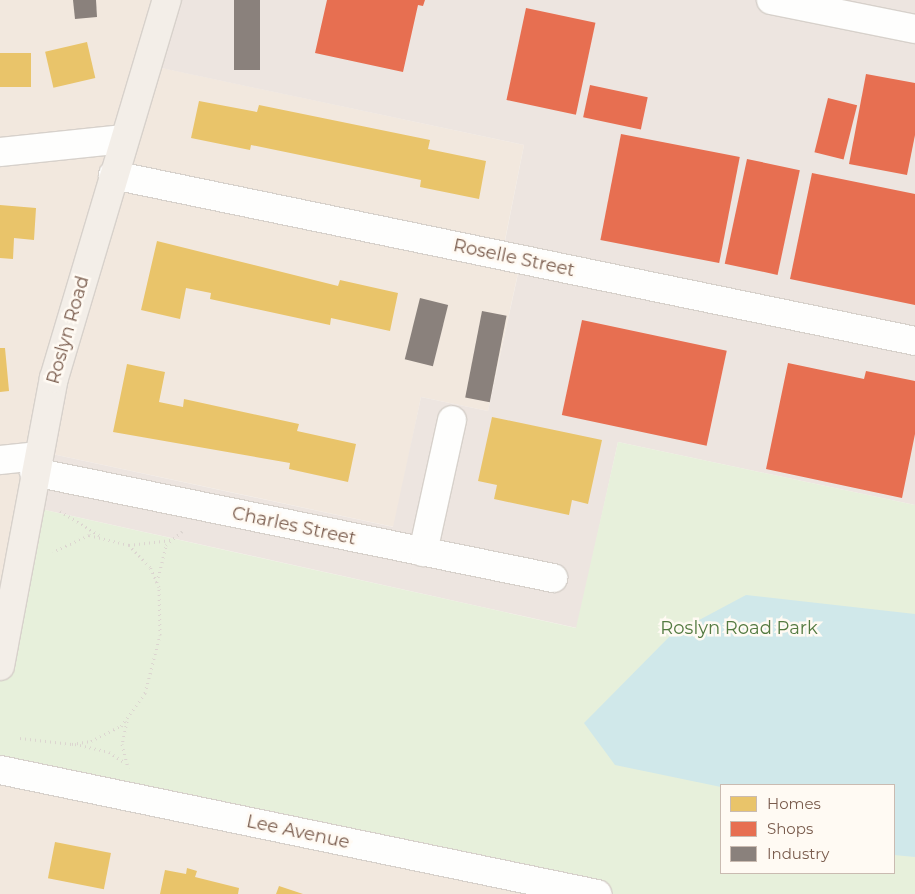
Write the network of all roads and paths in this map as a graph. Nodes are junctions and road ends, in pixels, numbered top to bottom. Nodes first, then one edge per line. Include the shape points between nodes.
1 (167, 0) edge
2 (771, 0) edge
3 (915, 29) edge
4 (124, 139) junction
5 (0, 152) edge
6 (114, 175) junction
7 (915, 341) edge
8 (452, 420) dead end
9 (0, 460) edge
10 (35, 464) junction
11 (196, 506) junction
12 (60, 511) dead end
13 (102, 536) junction
14 (172, 540) junction
15 (129, 545) junction
16 (53, 552) dead end
17 (423, 552) junction
18 (554, 578) dead end
19 (156, 582) junction
20 (0, 666) edge
21 (128, 718) junction
22 (20, 738) dead end
23 (72, 744) junction
24 (126, 764) junction
25 (0, 770) edge
26 (150, 801) junction
27 (597, 894) edge

1 - 4 main road, Roslyn Road
2 - 3 street
4 - 5 street
4 - 6 main road, Roslyn Road
6 - 7 street, Roselle Street
6 - 10 main road, Roslyn Road via 58,360
8 - 17 street
9 - 10 street, Charles Street
10 - 11 street, Charles Street
10 - 20 main road, Roslyn Road
11 - 14 path via 184,529
11 - 17 street, Charles Street
12 - 13 path
13 - 15 path
13 - 16 path via 79,538
14 - 15 path
14 - 19 path via 162,556
15 - 19 path via 150,567
17 - 18 street, Charles Street
19 - 21 path via 162,612 154,668 145,693
21 - 23 path via 108,734
21 - 24 path via 122,744
22 - 23 path
23 - 24 path via 109,752
24 - 26 path
25 - 26 street, Lee Avenue
26 - 27 street, Lee Avenue

